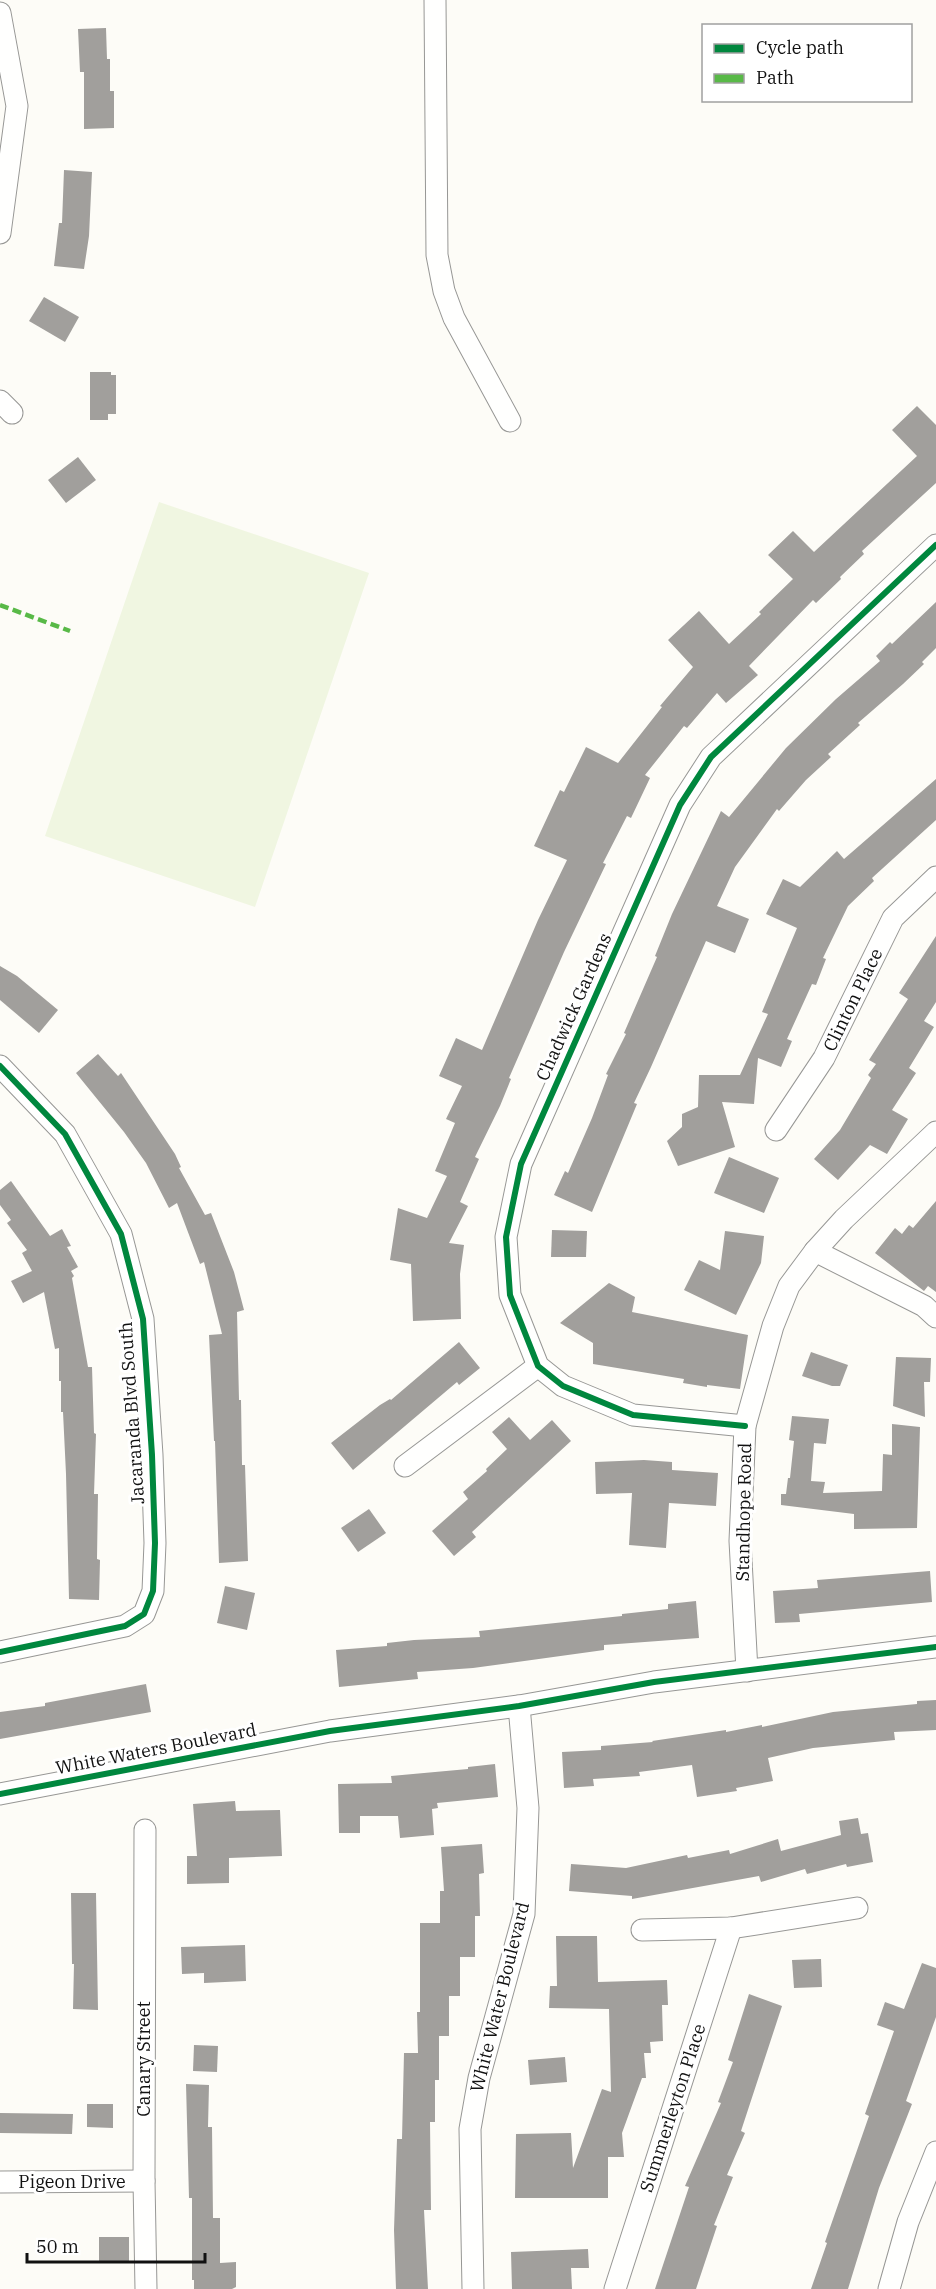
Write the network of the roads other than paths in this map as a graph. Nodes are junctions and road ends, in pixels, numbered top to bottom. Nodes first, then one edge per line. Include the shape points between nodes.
1 (435, 0) edge
2 (0, 13) edge
3 (0, 233) edge
4 (510, 421) dead end
5 (936, 545) edge
6 (936, 877) edge
7 (0, 1066) edge
8 (776, 1130) dead end
9 (936, 1132) edge
10 (815, 1251) junction
11 (936, 1317) edge
12 (538, 1366) junction
13 (745, 1426) junction
14 (405, 1466) dead end
15 (936, 1647) edge
16 (0, 1652) edge
17 (747, 1671) junction
18 (519, 1706) junction
19 (0, 1794) edge
20 (146, 1830) dead end
21 (857, 1908) dead end
22 (732, 1928) junction
23 (642, 1930) dead end
24 (936, 2152) edge
25 (144, 2181) junction
26 (0, 2182) edge
27 (146, 2289) edge
28 (473, 2289) edge
29 (615, 2289) edge
30 (889, 2289) edge

1 - 4 street via 437,255 454,318
2 - 3 street via 17,106
5 - 12 street, Chadwick Gardens via 711,757 680,805 521,1164 506,1237 510,1295
6 - 8 street, Clinton Place via 893,918 824,1058
7 - 16 street, Jacaranda Blvd South via 64,1134 121,1234 143,1319 154,1543 153,1591 144,1614 125,1626
9 - 10 street, Standhope Road
10 - 11 street via 924,1305
10 - 13 street, Standhope Road via 789,1286 777,1316
12 - 13 street, Chadwick Gardens via 563,1386 633,1415
12 - 14 street
13 - 17 street, Standhope Road via 740,1541
15 - 17 street, White Waters Boulevard
17 - 18 street, White Waters Boulevard via 654,1682
18 - 19 street, White Waters Boulevard via 318,1733
18 - 28 street, White Water Boulevard via 528,1808 524,1914 478,2078 470,2129
20 - 25 street, Canary Street
21 - 22 street
22 - 23 street
22 - 29 street, Summerleyton Place
24 - 30 street via 908,2222
25 - 26 street, Pigeon Drive
25 - 27 street, Canary Street

